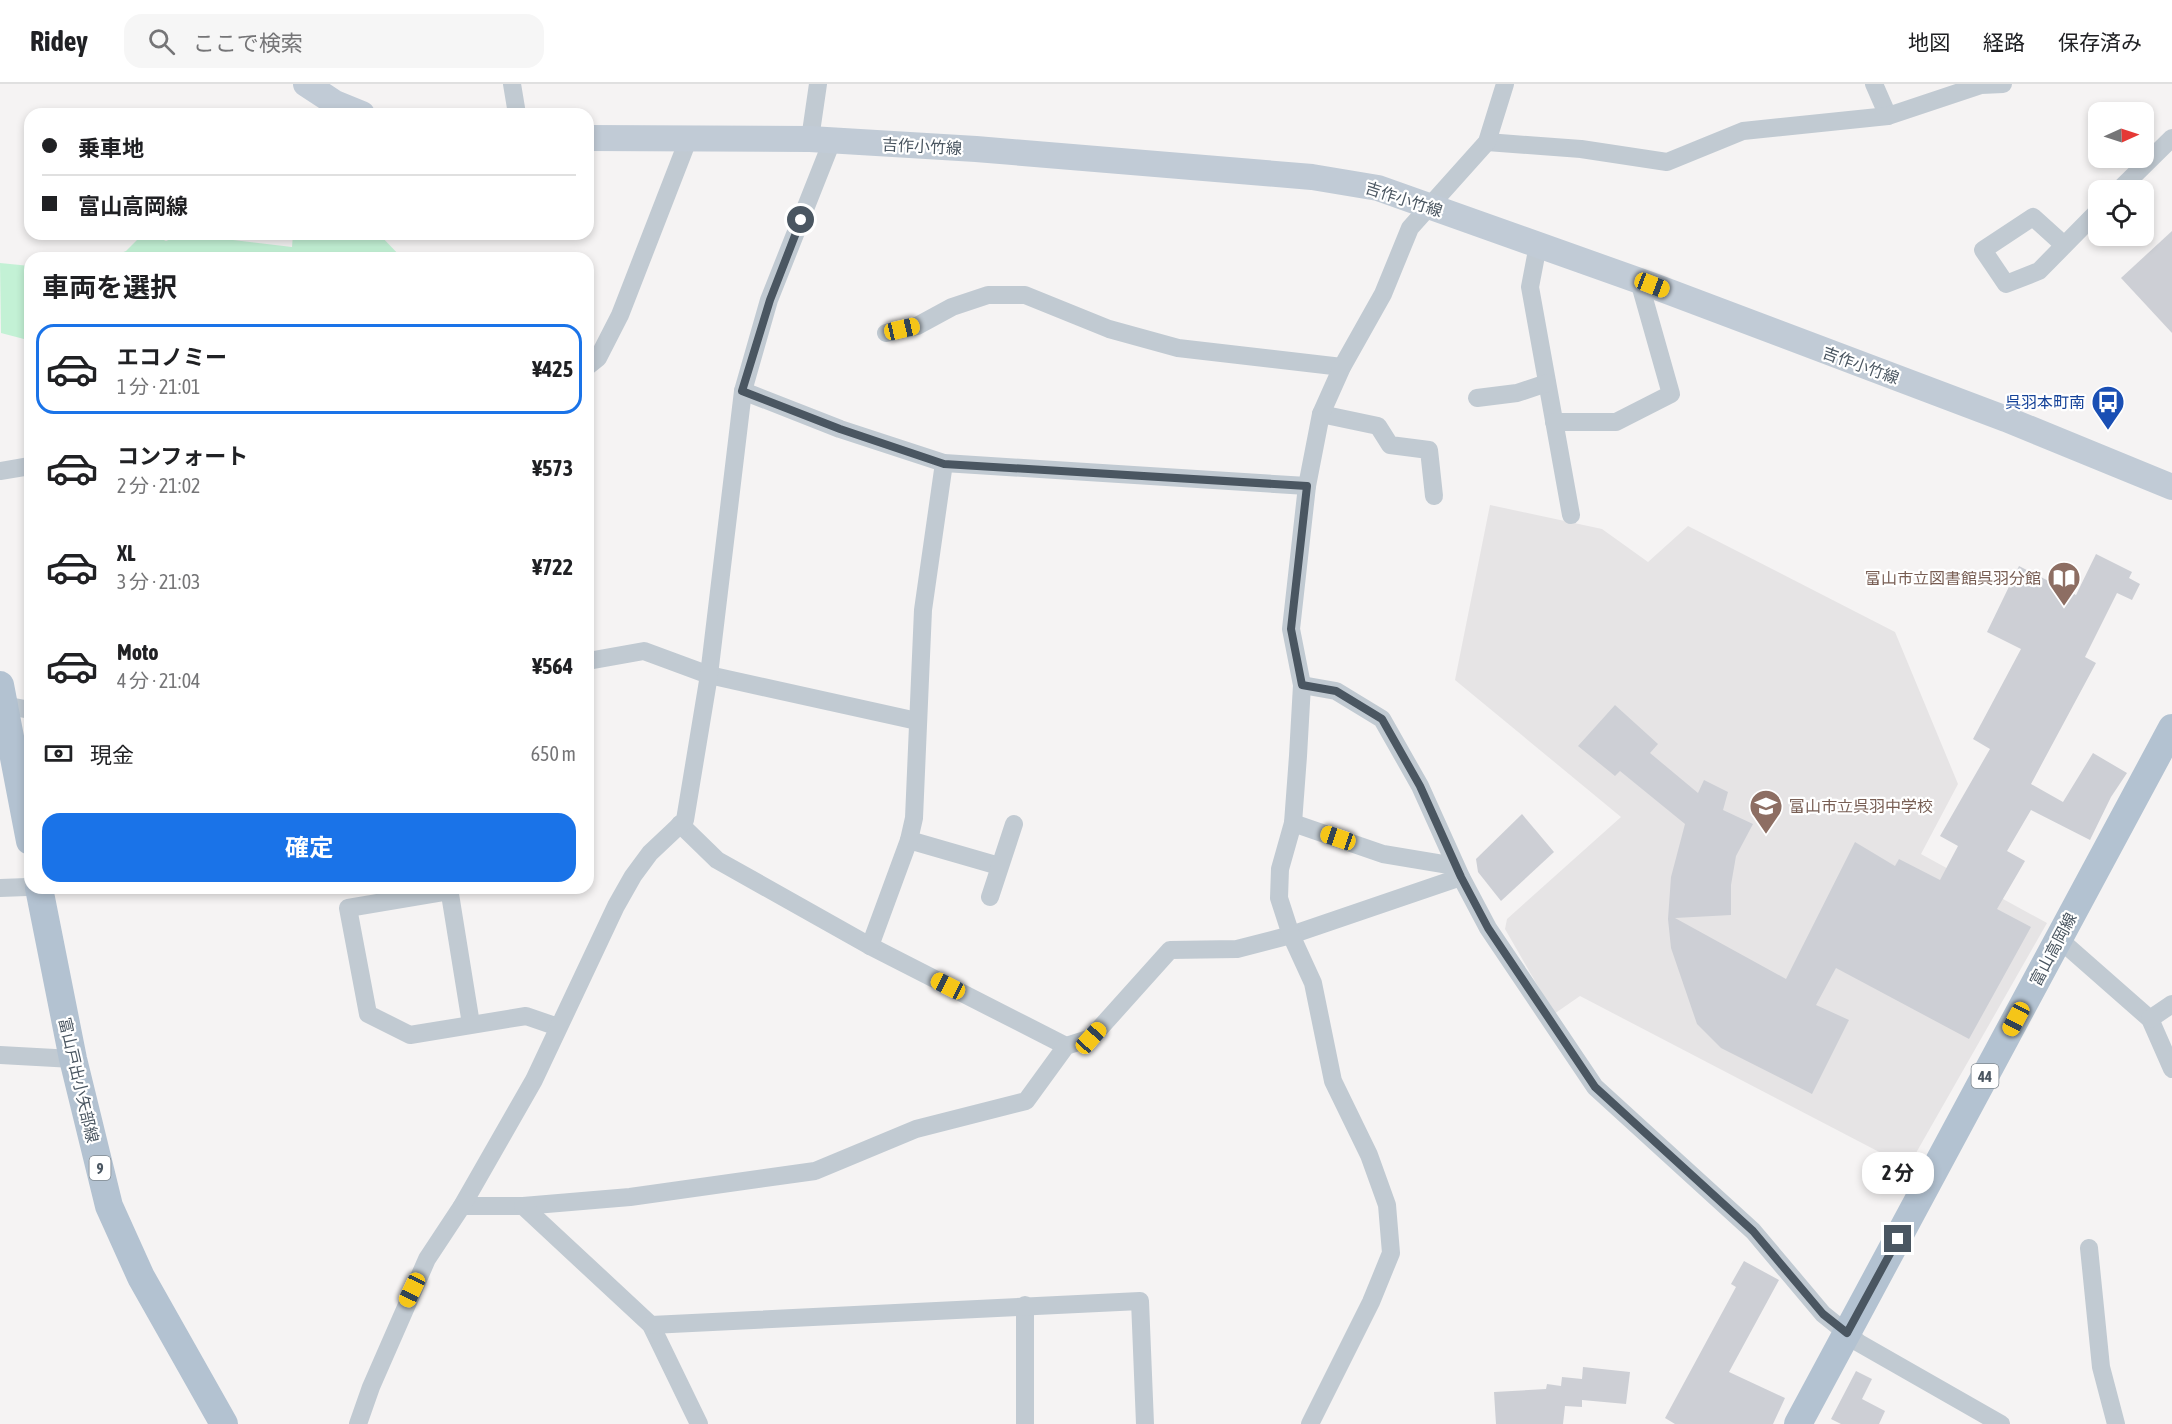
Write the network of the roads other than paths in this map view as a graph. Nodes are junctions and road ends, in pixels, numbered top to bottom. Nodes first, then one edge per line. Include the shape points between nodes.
1 (306, 84) edge
2 (512, 84) edge
3 (818, 84) edge
4 (1505, 84) edge
5 (1874, 84) edge
6 (2003, 84) edge
7 (1981, 85) edge
8 (347, 108) edge
9 (516, 108) edge
10 (1888, 116) junction
11 (594, 138) edge
12 (2172, 138) edge
13 (688, 140) junction
14 (821, 140) junction
15 (1487, 142) junction
16 (2129, 180) edge
17 (1429, 206) junction
18 (2088, 221) edge
19 (1538, 245) junction
20 (2064, 245) dead end
21 (1639, 281) junction
22 (886, 333) dead end
23 (594, 361) edge
24 (1342, 368) junction
25 (1547, 383) junction
26 (742, 391) junction
27 (1477, 398) dead end
28 (1321, 414) junction
29 (1554, 422) junction
30 (944, 464) junction
31 (24, 467) edge
32 (0, 471) edge
33 (1307, 486) junction
34 (2172, 487) edge
35 (1434, 496) dead end
36 (1571, 515) dead end
37 (594, 660) edge
38 (709, 675) junction
39 (1302, 685) junction
40 (11, 700) edge
41 (916, 720) junction
42 (2172, 728) edge
43 (24, 796) edge
44 (1293, 823) junction
45 (680, 824) junction
46 (1014, 824) dead end
47 (909, 840) junction
48 (999, 866) junction
49 (1458, 871) junction
50 (0, 888) edge
51 (24, 888) edge
52 (34, 894) edge
53 (427, 894) edge
54 (450, 894) edge
55 (990, 897) dead end
56 (1291, 935) junction
57 (2059, 939) junction
58 (870, 946) junction
59 (2172, 1004) edge
60 (2150, 1019) junction
61 (471, 1024) junction
62 (558, 1027) junction
63 (1066, 1046) junction
64 (0, 1055) edge
65 (73, 1059) junction
66 (2170, 1060) edge
67 (462, 1206) junction
68 (522, 1206) junction
69 (2089, 1248) dead end
70 (1025, 1305) junction
71 (651, 1325) junction
72 (1847, 1333) junction
73 (224, 1424) edge
74 (357, 1424) edge
75 (699, 1424) edge
76 (1025, 1424) edge
77 (1145, 1424) edge
78 (1310, 1424) edge
79 (1798, 1424) edge
80 (2001, 1424) edge
81 (2116, 1424) edge

1 - 8 main road
2 - 9 street
3 - 14 street
4 - 15 street
5 - 10 street
6 - 7 street
7 - 10 street
10 - 15 street via 1743,131 1667,162 1581,149
11 - 13 main road, 吉作小竹線
12 - 16 street
13 - 14 main road, 吉作小竹線
13 - 23 street via 620,315
14 - 17 main road, 吉作小竹線 via 1312,177 1378,188
14 - 26 street
15 - 17 street
17 - 19 main road, 吉作小竹線
17 - 24 street via 1410,228 1383,294
18 - 20 street
19 - 21 main road, 吉作小竹線
19 - 25 street via 1530,287
21 - 29 street via 1671,394 1616,422
21 - 34 main road, 吉作小竹線 via 2016,423
22 - 24 street via 917,326 952,307 988,295 1025,295 1109,329 1178,348
24 - 28 street
25 - 27 street via 1517,393
25 - 29 street
26 - 30 street
26 - 38 street
28 - 33 street
28 - 35 street via 1378,426 1390,445 1430,450
29 - 36 street
30 - 33 street
30 - 41 street via 923,610
31 - 32 street
33 - 39 street via 1291,629
37 - 38 street via 644,651
38 - 41 street
38 - 45 street via 686,820
39 - 44 street
39 - 49 street via 1336,691 1382,719 1420,786
40 - 43 main road
41 - 47 street via 914,818
42 - 57 main road, 富山高岡線 / 44
44 - 49 street via 1383,854
44 - 56 street via 1280,869 1280,898
45 - 58 street via 717,860
45 - 62 street via 633,876
46 - 48 street
47 - 48 street
47 - 58 street
48 - 55 street
49 - 56 street
49 - 72 street via 1488,928 1595,1087 1753,1231 1823,1314
50 - 51 street
52 - 65 main road, 富山戸出小矢部線 / 9
53 - 61 street via 348,908 368,1014 410,1035
54 - 61 street
56 - 63 street via 1237,949 1170,950 1091,1038
56 - 78 street via 1313,983 1333,1081 1370,1155 1388,1205 1391,1253
57 - 60 street
57 - 72 main road, 富山高岡線 / 44
58 - 63 street
59 - 60 street
60 - 66 street
61 - 62 street via 526,1016
62 - 67 street via 534,1080
63 - 68 street via 1026,1101 916,1129 815,1171 630,1197
64 - 65 street
65 - 73 main road, 富山戸出小矢部線 / 9 via 109,1206 146,1287
67 - 68 street
67 - 74 street via 427,1259
68 - 71 street
69 - 81 street via 2101,1367
70 - 71 street
70 - 76 street
70 - 77 street via 1140,1301
71 - 75 street
72 - 79 main road, 富山高岡線 / 44
72 - 80 street

